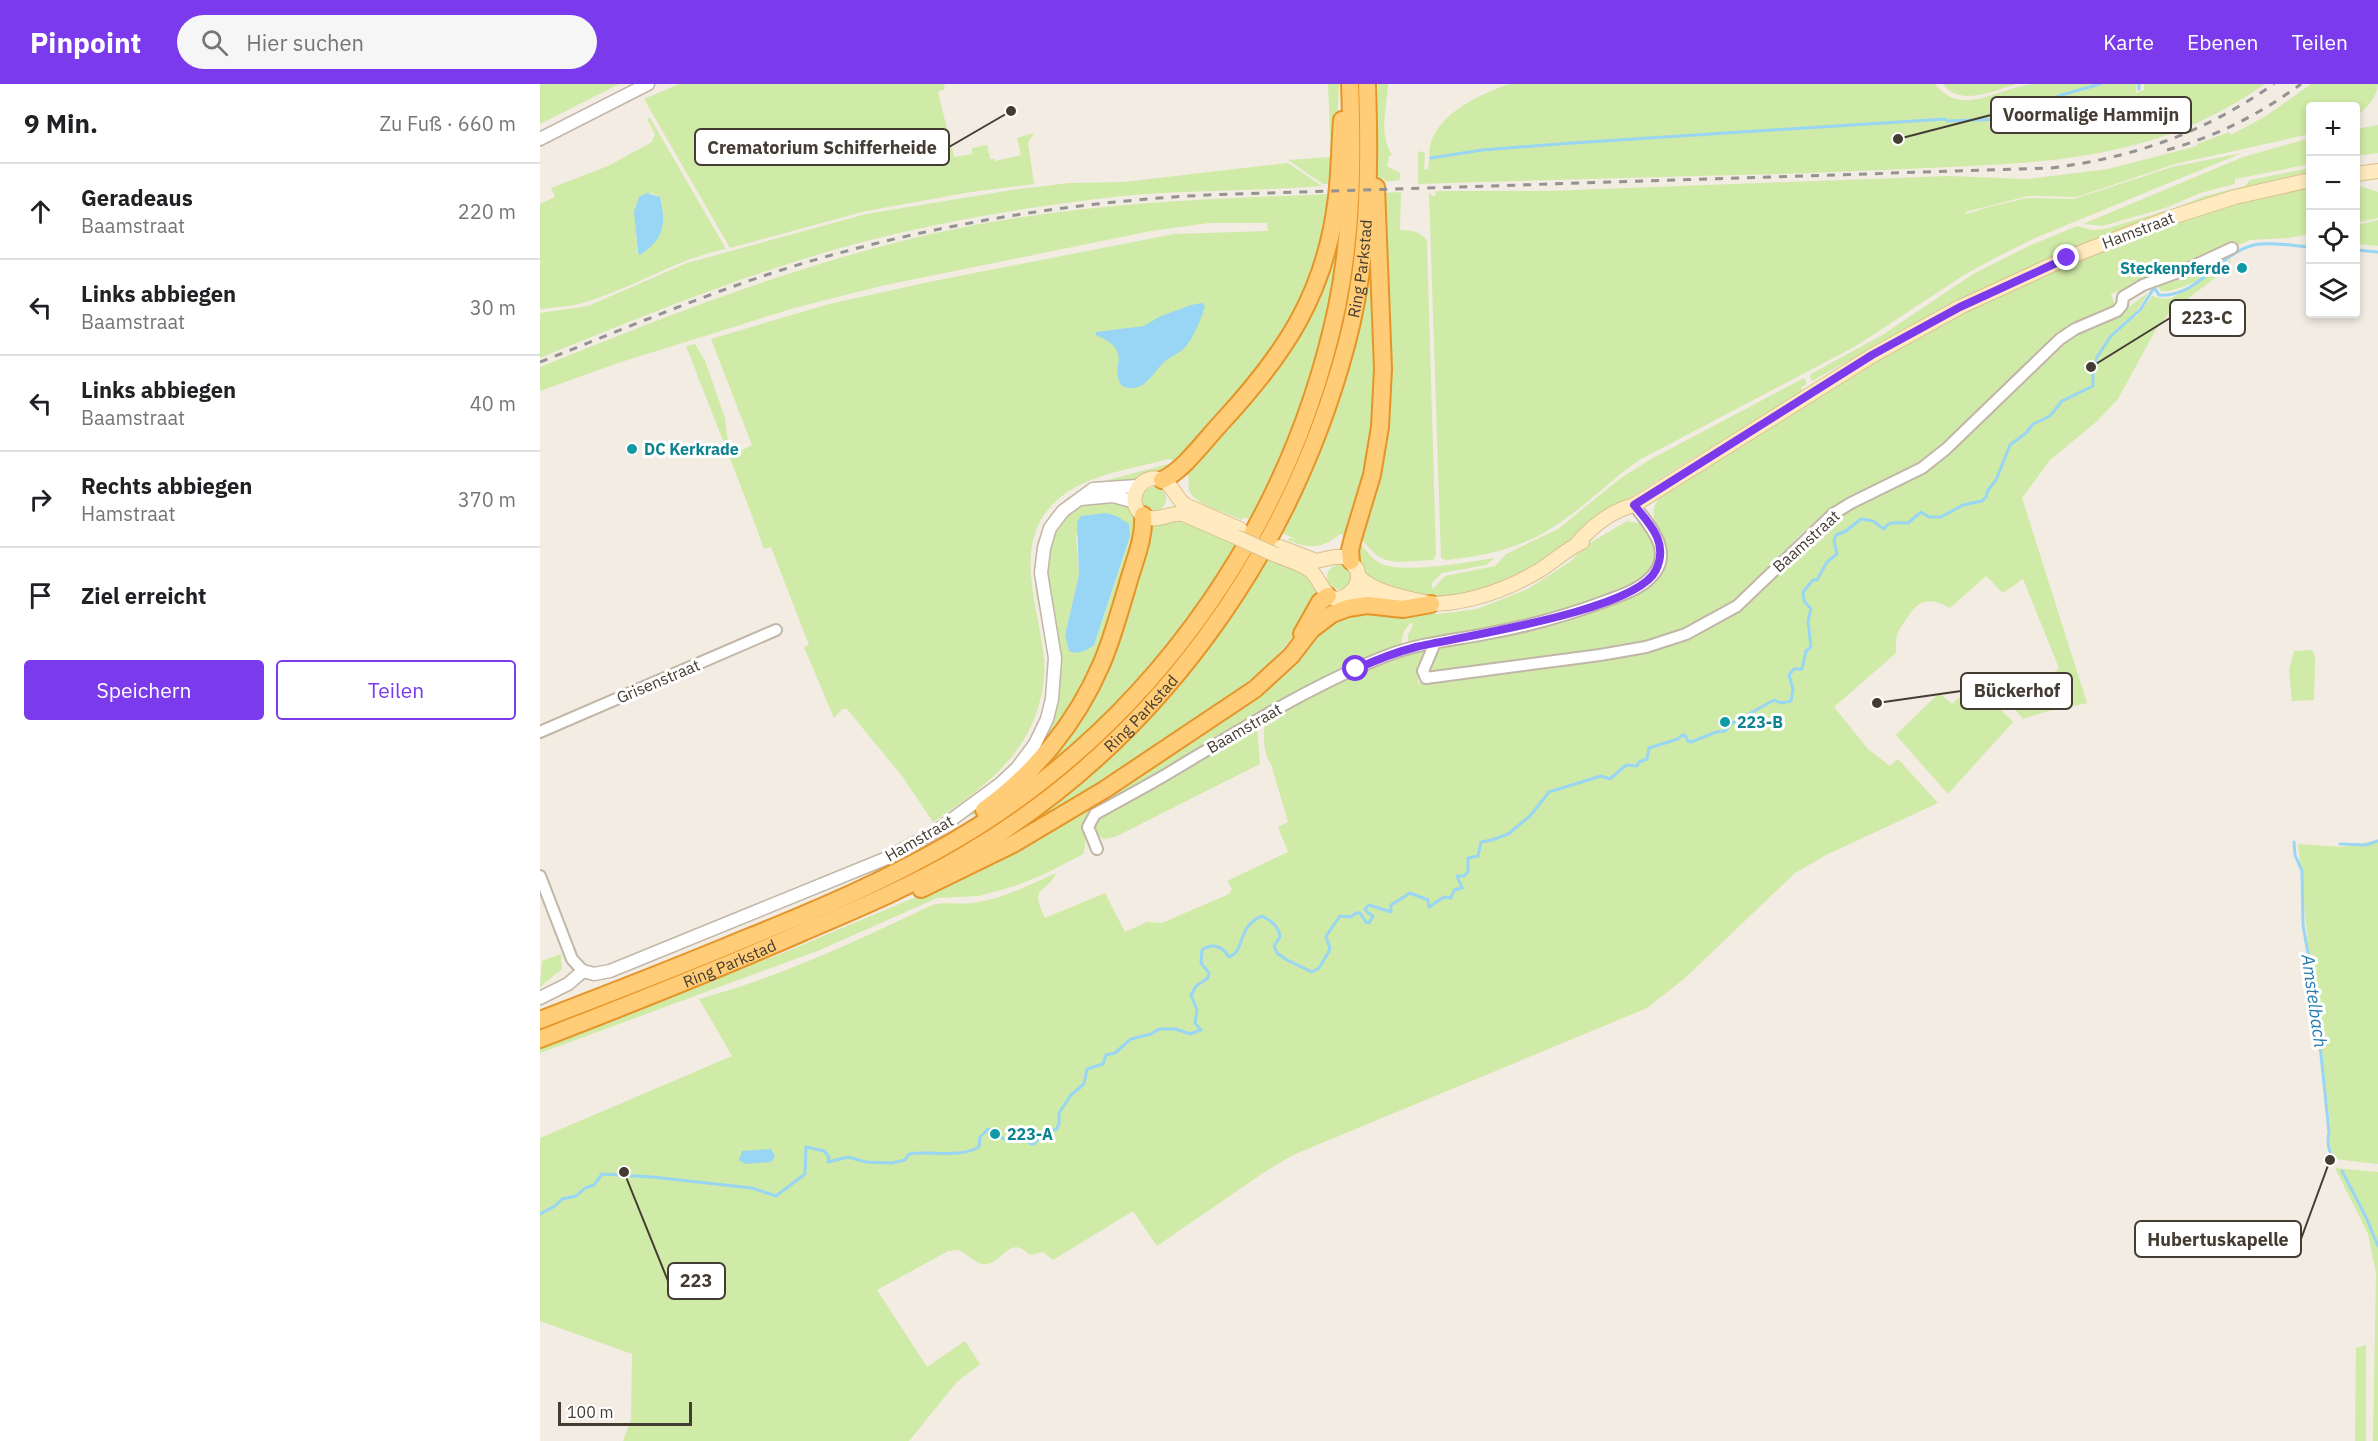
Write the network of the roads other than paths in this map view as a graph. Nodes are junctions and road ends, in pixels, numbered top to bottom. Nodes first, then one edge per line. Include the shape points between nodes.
1 (648, 84) edge
2 (1348, 84) edge
3 (1367, 84) edge
4 (1368, 124) junction
5 (540, 139) edge
6 (2378, 171) edge
7 (2360, 173) edge
8 (2306, 181) edge
9 (2232, 248) dead end
10 (1162, 480) junction
11 (1138, 486) junction
12 (1080, 499) junction
13 (1634, 505) junction
14 (1139, 509) junction
15 (1238, 533) junction
16 (1278, 551) junction
17 (1351, 561) junction
18 (1359, 577) junction
19 (1352, 592) junction
20 (1328, 596) junction
21 (1431, 604) junction
22 (776, 630) dead end
23 (1435, 643) junction
24 (1291, 656) junction
25 (540, 732) edge
26 (1097, 849) dead end
27 (908, 866) junction
28 (540, 876) edge
29 (874, 901) junction
30 (583, 971) junction
31 (540, 998) edge
32 (540, 1020) edge
33 (540, 1039) edge

1 - 5 street
2 - 10 highway via 1333,225 1304,311 1264,375 1179,468
2 - 27 highway, Ring Parkstad via 1351,192 1337,306 1306,416 1282,477 1227,580 1171,656 1088,744 980,825
3 - 4 highway, Ring Parkstad
4 - 17 highway via 1377,197 1382,396 1378,447 1350,550
4 - 29 highway, Ring Parkstad via 1364,241 1346,344 1306,463 1265,548 1234,600 1135,722 1063,787 966,854
6 - 7 main road
8 - 13 main road, Hamstraat via 2243,194 2178,215 2067,258 1970,302 1872,355
9 - 23 street, Baamstraat via 2143,285 2123,297 2117,311 2069,333 1928,464 1833,514 1737,606 1699,628 1665,642 1616,653 1426,678 1423,671
10 - 11 main road, Hamstraat via 1149,479
10 - 15 main road via 1185,505
11 - 12 street, Hamstraat via 1098,488
11 - 14 main road via 1135,492
12 - 14 street via 1113,496
12 - 30 street, Hamstraat via 1063,511 1046,539 1041,573 1055,658 1052,699 1035,744 1009,776 945,825 881,861 610,971
13 - 21 main road, Hamstraat via 1621,508 1588,530 1576,545 1497,592
13 - 23 street, Baamstraat via 1654,530 1660,548 1655,572 1641,585 1566,614
14 - 15 main road via 1156,519 1183,514
14 - 27 highway via 1143,528 1137,554 1108,648 1086,696 1062,733 1012,789
15 - 16 main road
16 - 17 main road via 1316,561 1340,556
16 - 20 main road via 1312,572
17 - 18 main road
18 - 19 main road
18 - 21 main road, Hamstraat via 1385,591
19 - 20 main road, Hamstraat
19 - 21 main road, Hamstraat via 1398,603
20 - 24 highway via 1313,612
21 - 24 highway via 1403,609 1367,605 1339,611 1311,630
22 - 25 street, Grisenstraat
23 - 26 street, Baamstraat via 1374,661 1278,708 1095,814 1088,827
24 - 29 highway via 1255,689 1062,817 925,888
27 - 32 highway, Ring Parkstad via 791,920
28 - 30 street via 572,959
29 - 33 highway, Ring Parkstad via 761,951
30 - 31 street via 568,984

